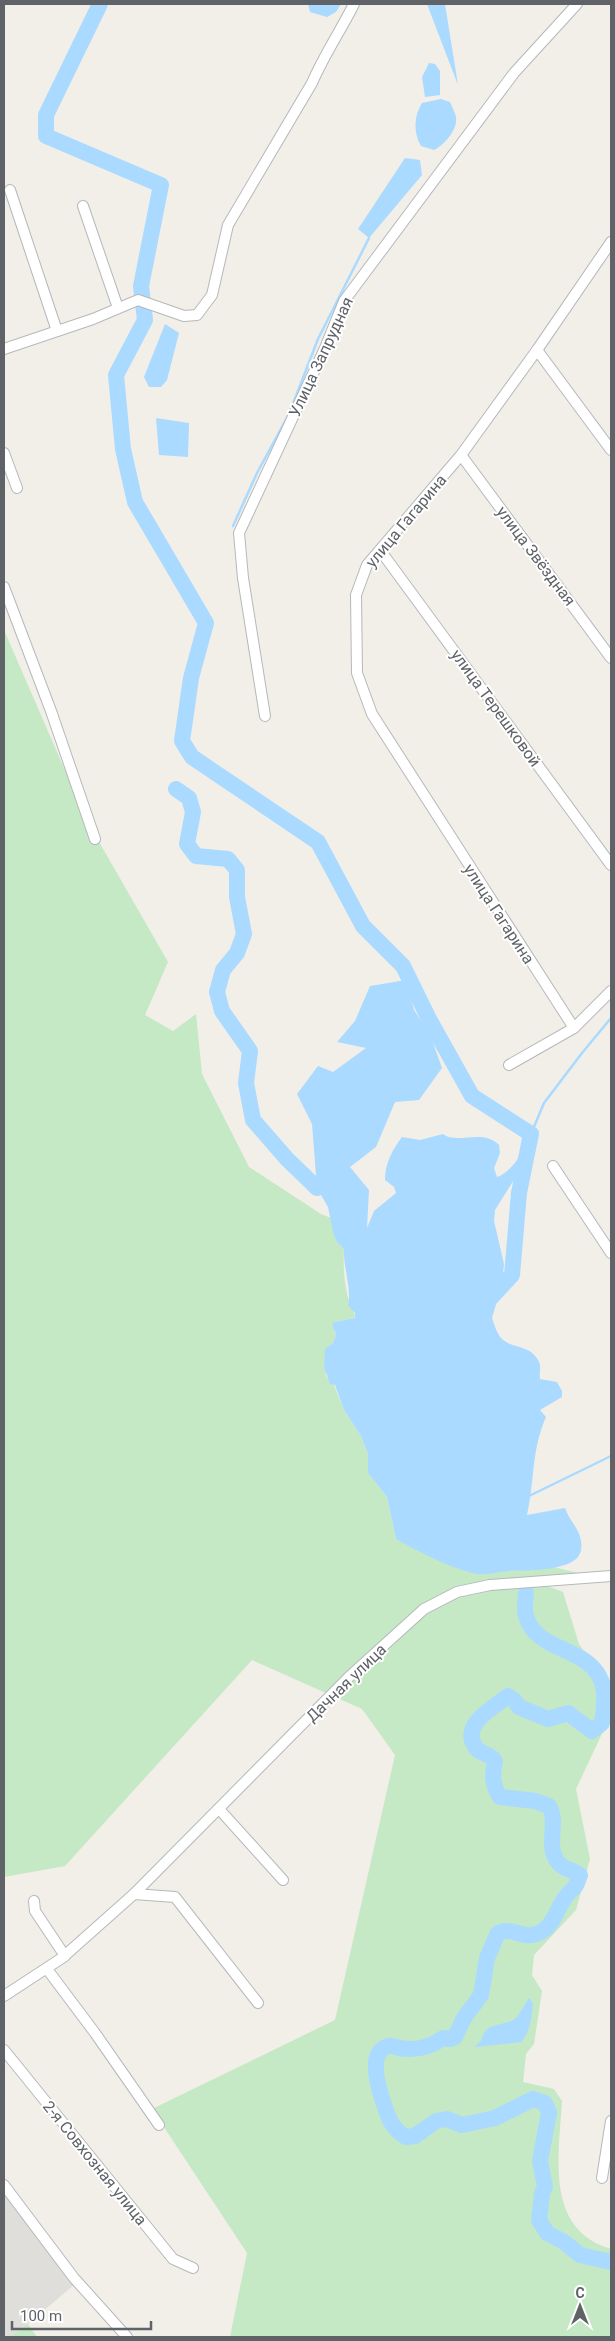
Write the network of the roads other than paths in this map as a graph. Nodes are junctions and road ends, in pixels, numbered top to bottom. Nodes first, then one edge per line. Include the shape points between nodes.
1 (354, 4) edge
2 (577, 4) edge
3 (10, 190) dead end
4 (83, 206) dead end
5 (611, 244) edge
6 (118, 308) junction
7 (58, 331) junction
8 (4, 349) edge
9 (537, 350) junction
10 (611, 450) edge
11 (4, 453) edge
12 (461, 455) junction
13 (17, 488) dead end
14 (380, 550) junction
15 (4, 587) edge
16 (611, 658) edge
17 (265, 716) dead end
18 (95, 839) dead end
19 (611, 866) edge
20 (611, 991) edge
21 (574, 1028) junction
22 (509, 1065) dead end
23 (553, 1166) dead end
24 (611, 1253) edge
25 (611, 1576) edge
26 (219, 1809) junction
27 (284, 1880) dead end
28 (134, 1894) junction
29 (34, 1901) dead end
30 (65, 1956) junction
31 (47, 1969) junction
32 (4, 1996) edge
33 (258, 2003) dead end
34 (4, 2050) edge
35 (611, 2122) edge
36 (159, 2125) dead end
37 (602, 2178) dead end
38 (4, 2185) edge
39 (192, 2268) dead end
40 (127, 2337) edge

1 - 6 street via 228,225 212,295 197,315 184,316 138,300
2 - 17 street, Улица Запрудная via 514,73 344,301 239,533
3 - 7 street
4 - 6 street
5 - 9 street, улица Гагарина
6 - 7 street
7 - 8 street
9 - 10 street
9 - 12 street, улица Гагарина
11 - 13 street
12 - 14 street, улица Гагарина
12 - 16 street, улица Звёздная
14 - 19 street, улица Терешковой
14 - 21 street, улица Гагарина via 367,564 356,595 357,673 369,707 390,745
15 - 18 street
20 - 21 street
21 - 22 street
23 - 24 street
25 - 26 street, Дачная улица via 490,1585 457,1592 424,1609 350,1677
26 - 27 street
26 - 28 street, Дачная улица
28 - 30 street, Дачная улица
28 - 33 street via 175,1897
29 - 30 street via 35,1911
30 - 31 street, Дачная улица
31 - 32 street, Дачная улица
31 - 36 street
34 - 39 street, 2-я Совхозная улица via 173,2259
35 - 37 street
38 - 40 street via 74,2278

